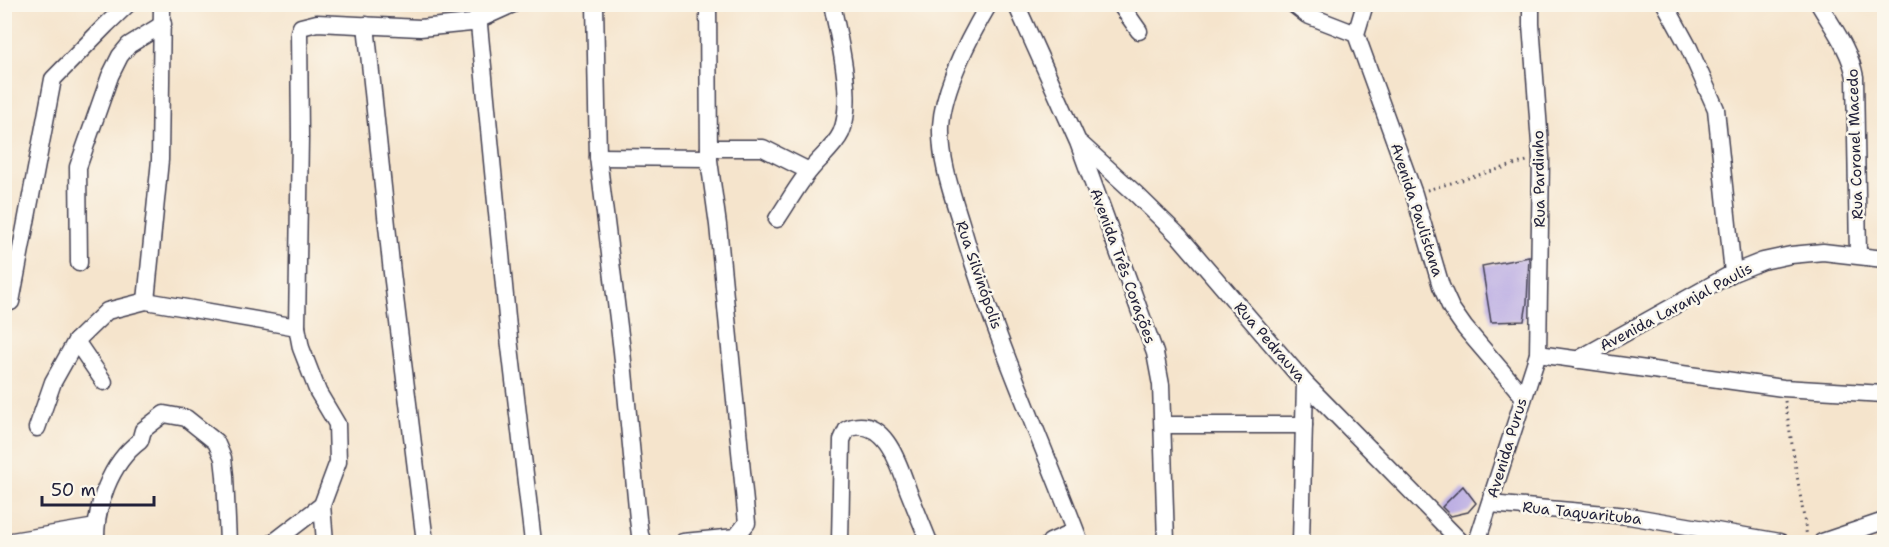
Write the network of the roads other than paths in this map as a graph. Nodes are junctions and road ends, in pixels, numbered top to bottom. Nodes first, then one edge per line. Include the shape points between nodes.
1 (128, 4) edge
2 (162, 4) edge
3 (513, 4) edge
4 (595, 4) edge
5 (708, 4) edge
6 (832, 4) edge
7 (989, 4) edge
8 (1016, 4) edge
9 (1119, 4) edge
10 (1293, 4) edge
11 (1365, 4) edge
12 (1531, 4) edge
13 (1665, 4) edge
14 (1820, 4) edge
15 (477, 12) edge
16 (163, 24) junction
17 (366, 25) junction
18 (1139, 31) dead end
19 (1356, 34) junction
20 (1078, 142) junction
21 (709, 153) junction
22 (598, 157) junction
23 (809, 171) junction
24 (777, 219) dead end
25 (1858, 255) junction
26 (1884, 259) edge
27 (79, 263) dead end
28 (1734, 273) junction
29 (146, 301) junction
30 (10, 302) dead end
31 (297, 327) junction
32 (76, 340) junction
33 (1538, 354) junction
34 (1577, 360) junction
35 (104, 382) dead end
36 (1305, 383) junction
37 (1884, 394) edge
38 (1523, 396) junction
39 (1163, 424) junction
40 (1304, 425) junction
41 (37, 428) dead end
42 (1490, 504) junction
43 (322, 505) junction
44 (1884, 521) edge
45 (96, 535) edge
46 (1077, 537) edge
47 (6, 543) edge
48 (228, 543) edge
49 (274, 543) edge
50 (325, 543) edge
51 (425, 543) edge
52 (533, 543) edge
53 (643, 543) edge
54 (683, 543) edge
55 (840, 543) edge
56 (929, 543) edge
57 (1050, 543) edge
58 (1166, 543) edge
59 (1301, 543) edge
60 (1461, 543) edge
61 (1477, 543) edge
62 (1780, 543) edge
63 (1822, 543) edge

1 - 30 street via 52,79
2 - 16 street
3 - 15 street
4 - 22 street
5 - 21 street
6 - 23 street via 843,60 847,110 840,136
7 - 46 street, Rua Silvinópolis via 968,41 946,97 941,123 944,166 974,269
8 - 20 street, Avenida Três Corações
9 - 18 street
10 - 19 street via 1307,15
11 - 19 street
12 - 33 street, Rua Pardinho via 1541,157
13 - 28 street via 1716,109
14 - 25 street, Rua Coronel Macedo via 1845,47 1855,77
15 - 17 street via 471,23 420,28
15 - 52 street via 508,338
16 - 27 street via 129,45 120,56 85,147 78,167
16 - 29 street via 160,160
17 - 31 street via 317,23 298,32
17 - 51 street
19 - 38 street, Avenida Paulistana via 1451,308
20 - 36 street, Rua Pedrauva via 1179,236
20 - 39 street, Avenida Três Corações via 1155,353
21 - 22 street
21 - 23 street via 763,148
21 - 54 street via 747,523 736,537
22 - 53 street
23 - 24 street
25 - 26 street, Avenida Laranjal Paulis
25 - 28 street, Avenida Laranjal Paulis via 1791,255
28 - 34 street, Avenida Laranjal Paulis
29 - 31 street
29 - 32 street via 107,311
31 - 43 street via 318,392 337,424 338,462
32 - 35 street
32 - 41 street via 53,382
33 - 34 street
33 - 38 street, Avenida Purus
34 - 37 street via 1783,388
36 - 40 street
36 - 60 street, Rua Pedrauva
38 - 42 street, Avenida Purus
39 - 40 street
39 - 58 street, Avenida Três Corações
40 - 59 street
42 - 61 street, Avenida Purus
42 - 62 street, Rua Taquarituba via 1629,516
43 - 49 street
43 - 50 street
44 - 63 street
45 - 47 street
45 - 48 street via 105,492 118,466 140,441 143,430 164,414 186,418 216,442 223,458
46 - 57 street
55 - 56 street via 842,440 847,429 856,425 878,433 889,445

